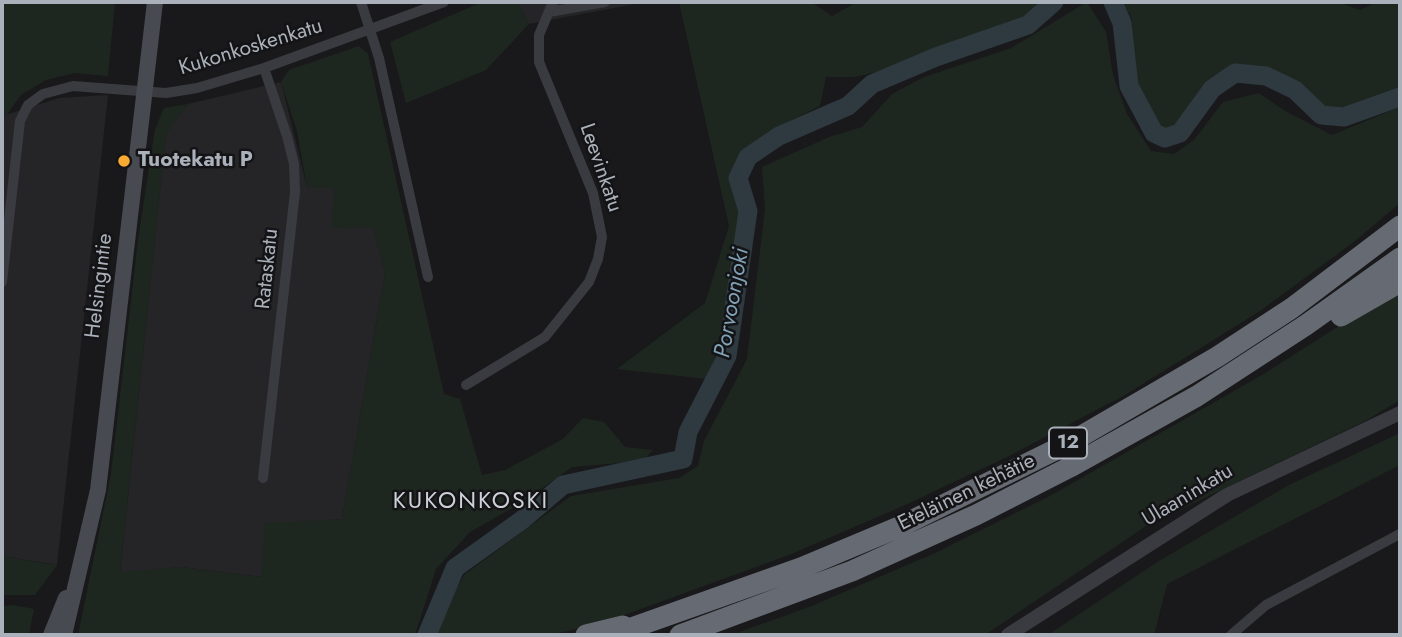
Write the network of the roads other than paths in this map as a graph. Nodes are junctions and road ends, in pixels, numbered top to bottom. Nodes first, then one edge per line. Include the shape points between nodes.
1 (155, 2) edge
2 (361, 2) edge
3 (444, 2) edge
4 (606, 2) edge
5 (551, 7) edge
6 (371, 30) junction
7 (264, 68) junction
8 (145, 92) junction
9 (1400, 226) edge
10 (1400, 258) edge
11 (428, 277) dead end
12 (2, 282) edge
13 (1400, 282) edge
14 (466, 385) dead end
15 (1400, 413) edge
16 (1070, 467) junction
17 (263, 478) dead end
18 (1400, 534) edge
19 (79, 574) junction
20 (706, 604) junction
21 (51, 635) edge
22 (65, 635) edge
23 (586, 635) edge
24 (611, 635) edge
25 (682, 635) edge
26 (1008, 635) edge
27 (1231, 635) edge

1 - 8 main road, Helsingintie
2 - 6 street
3 - 6 street, Kukonkoskenkatu
4 - 5 street
5 - 14 street, Leevinkatu via 539,35 539,62 593,193 602,237 590,282 545,337
6 - 7 street, Kukonkoskenkatu
6 - 11 street
7 - 8 street, Kukonkoskenkatu via 197,88
7 - 17 street, Rataskatu via 287,136 295,192
8 - 12 street, Kukonkoskenkatu via 73,86 43,94 28,105 20,121
8 - 19 main road, Helsingintie via 98,490
9 - 20 highway, Eteläinen kehätie / 12 via 1312,294 1238,343 1071,442 900,527
10 - 16 highway, Eteläinen kehätie / 12 via 1197,396
13 - 16 highway
15 - 26 street, Ulaaninkatu via 1227,495
16 - 25 highway, Eteläinen kehätie / 12 via 905,548
18 - 27 street via 1266,605
19 - 21 main road, Helsingintie
19 - 22 main road, Helsingintie
20 - 23 highway
20 - 24 highway, Eteläinen kehätie / 12

